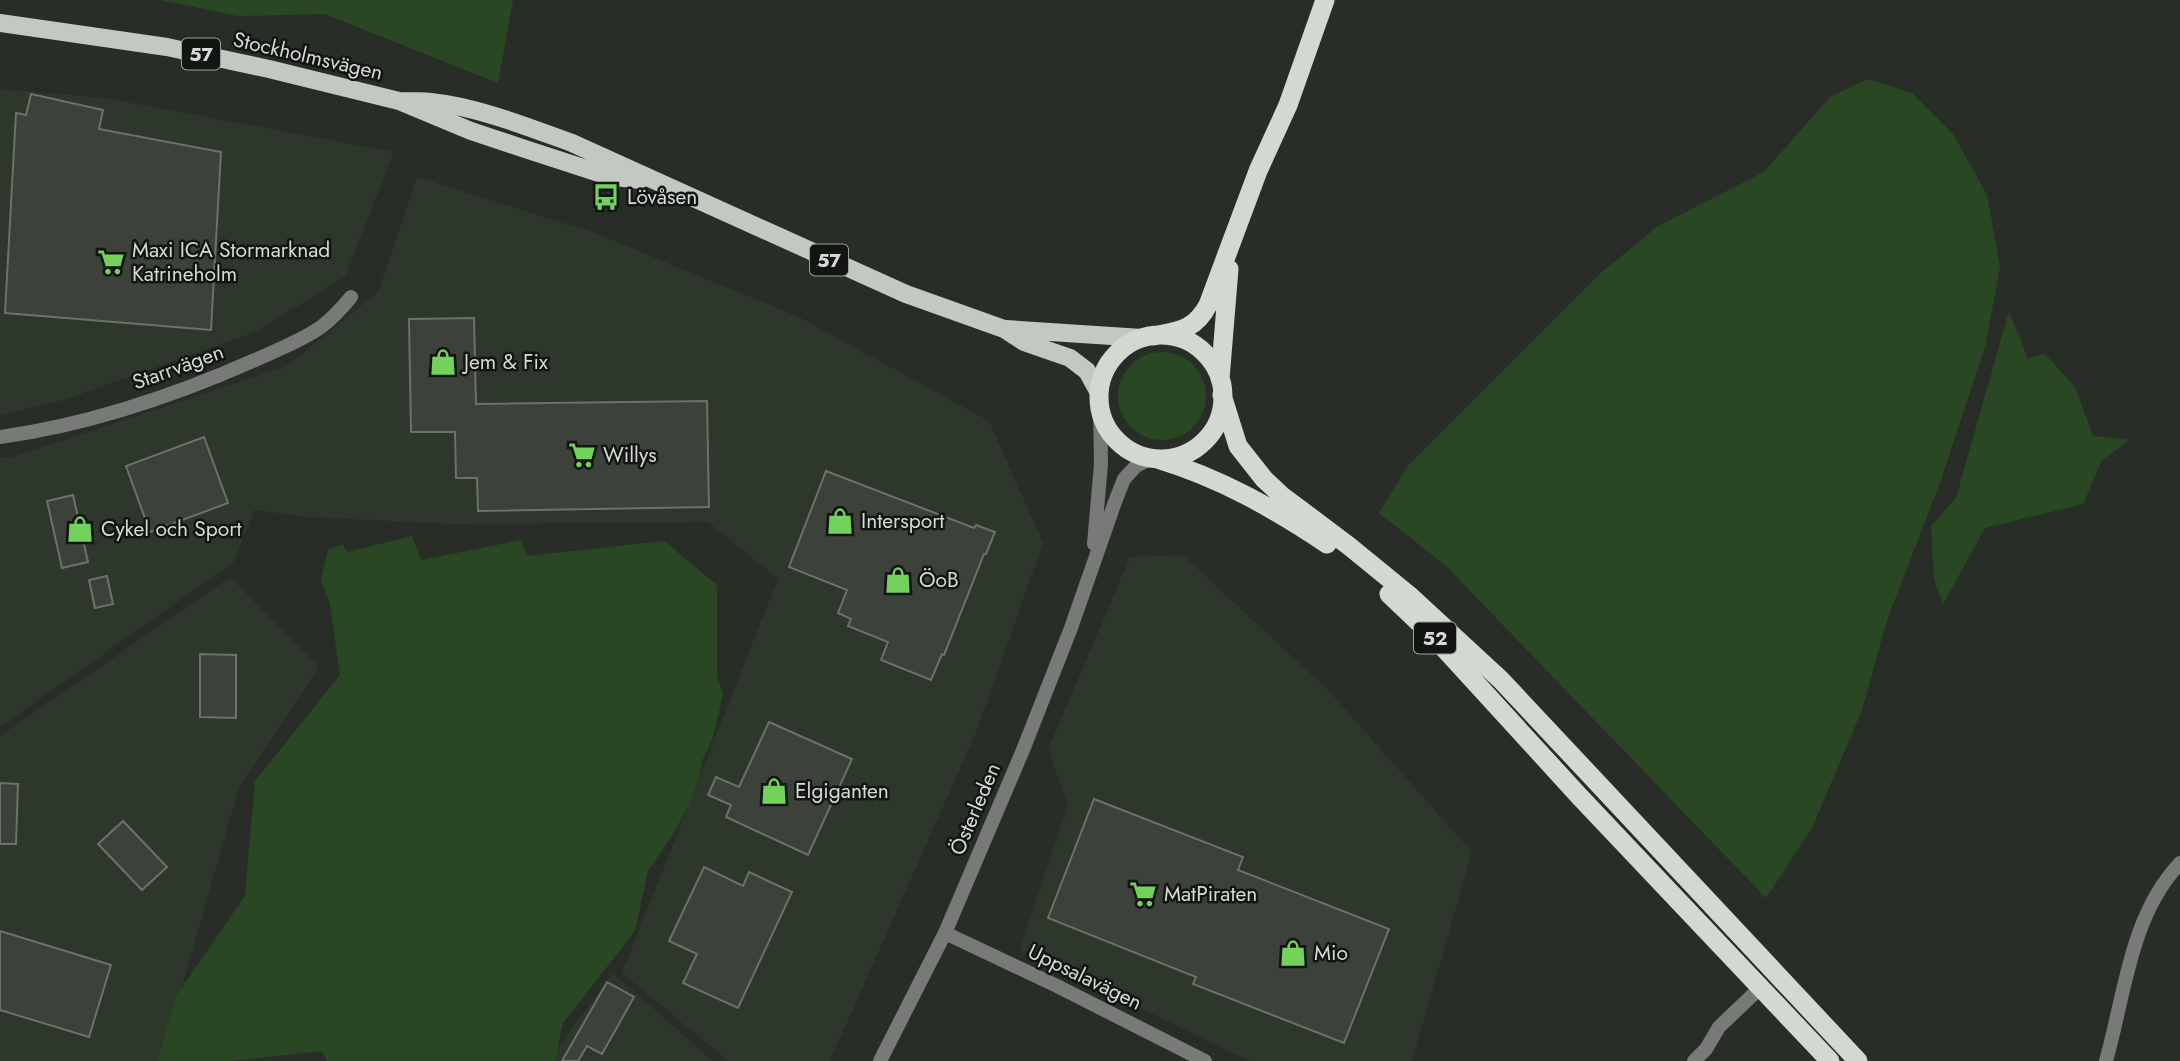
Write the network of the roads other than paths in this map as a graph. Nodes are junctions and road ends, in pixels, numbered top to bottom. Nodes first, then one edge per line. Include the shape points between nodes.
1 (1325, 0) edge
2 (0, 23) edge
3 (1231, 247) junction
4 (351, 297) dead end
5 (1004, 329) junction
6 (1147, 337) junction
7 (1221, 387) junction
8 (1100, 399) junction
9 (0, 437) edge
10 (1154, 458) junction
11 (1091, 566) junction
12 (2180, 863) edge
13 (945, 933) junction
14 (1776, 972) junction
15 (1761, 988) junction
16 (880, 1061) edge
17 (1205, 1061) edge
18 (1693, 1061) edge
19 (1829, 1061) edge
20 (1858, 1061) edge
21 (2106, 1061) edge

1 - 3 highway, 52
2 - 5 main road, Stockholmsvägen / 57 via 167,47 399,101 471,131 608,176 657,183 906,294
3 - 6 highway, 52 via 1199,319 1181,331
3 - 7 highway, 52
4 - 9 street, Starrvägen via 307,336 205,381 104,416
5 - 6 main road, Stockholmsvägen / 57
5 - 8 main road, Stockholmsvägen / 57 via 1024,342 1079,363
6 - 7 highway, 52 via 1167,336 1190,343 1209,359
6 - 8 highway, 52 via 1131,343 1111,362 1101,381
7 - 10 highway, 52 via 1221,410 1205,440 1178,456
7 - 14 highway, 52 via 1238,446 1264,479 1374,566 1469,650
8 - 10 highway, 52 via 1102,417 1115,439 1135,453
8 - 11 street, Österleden via 1101,464
10 - 11 street, Österleden via 1136,466 1125,479
10 - 15 highway, 52 via 1241,491 1282,514 1383,589 1439,642
11 - 13 street, Österleden via 1023,750
12 - 21 street via 2156,896 2140,931
13 - 16 street, Österleden
13 - 17 street, Uppsalavägen
14 - 15 highway
14 - 20 highway, 52
15 - 18 street
15 - 19 highway, 52

